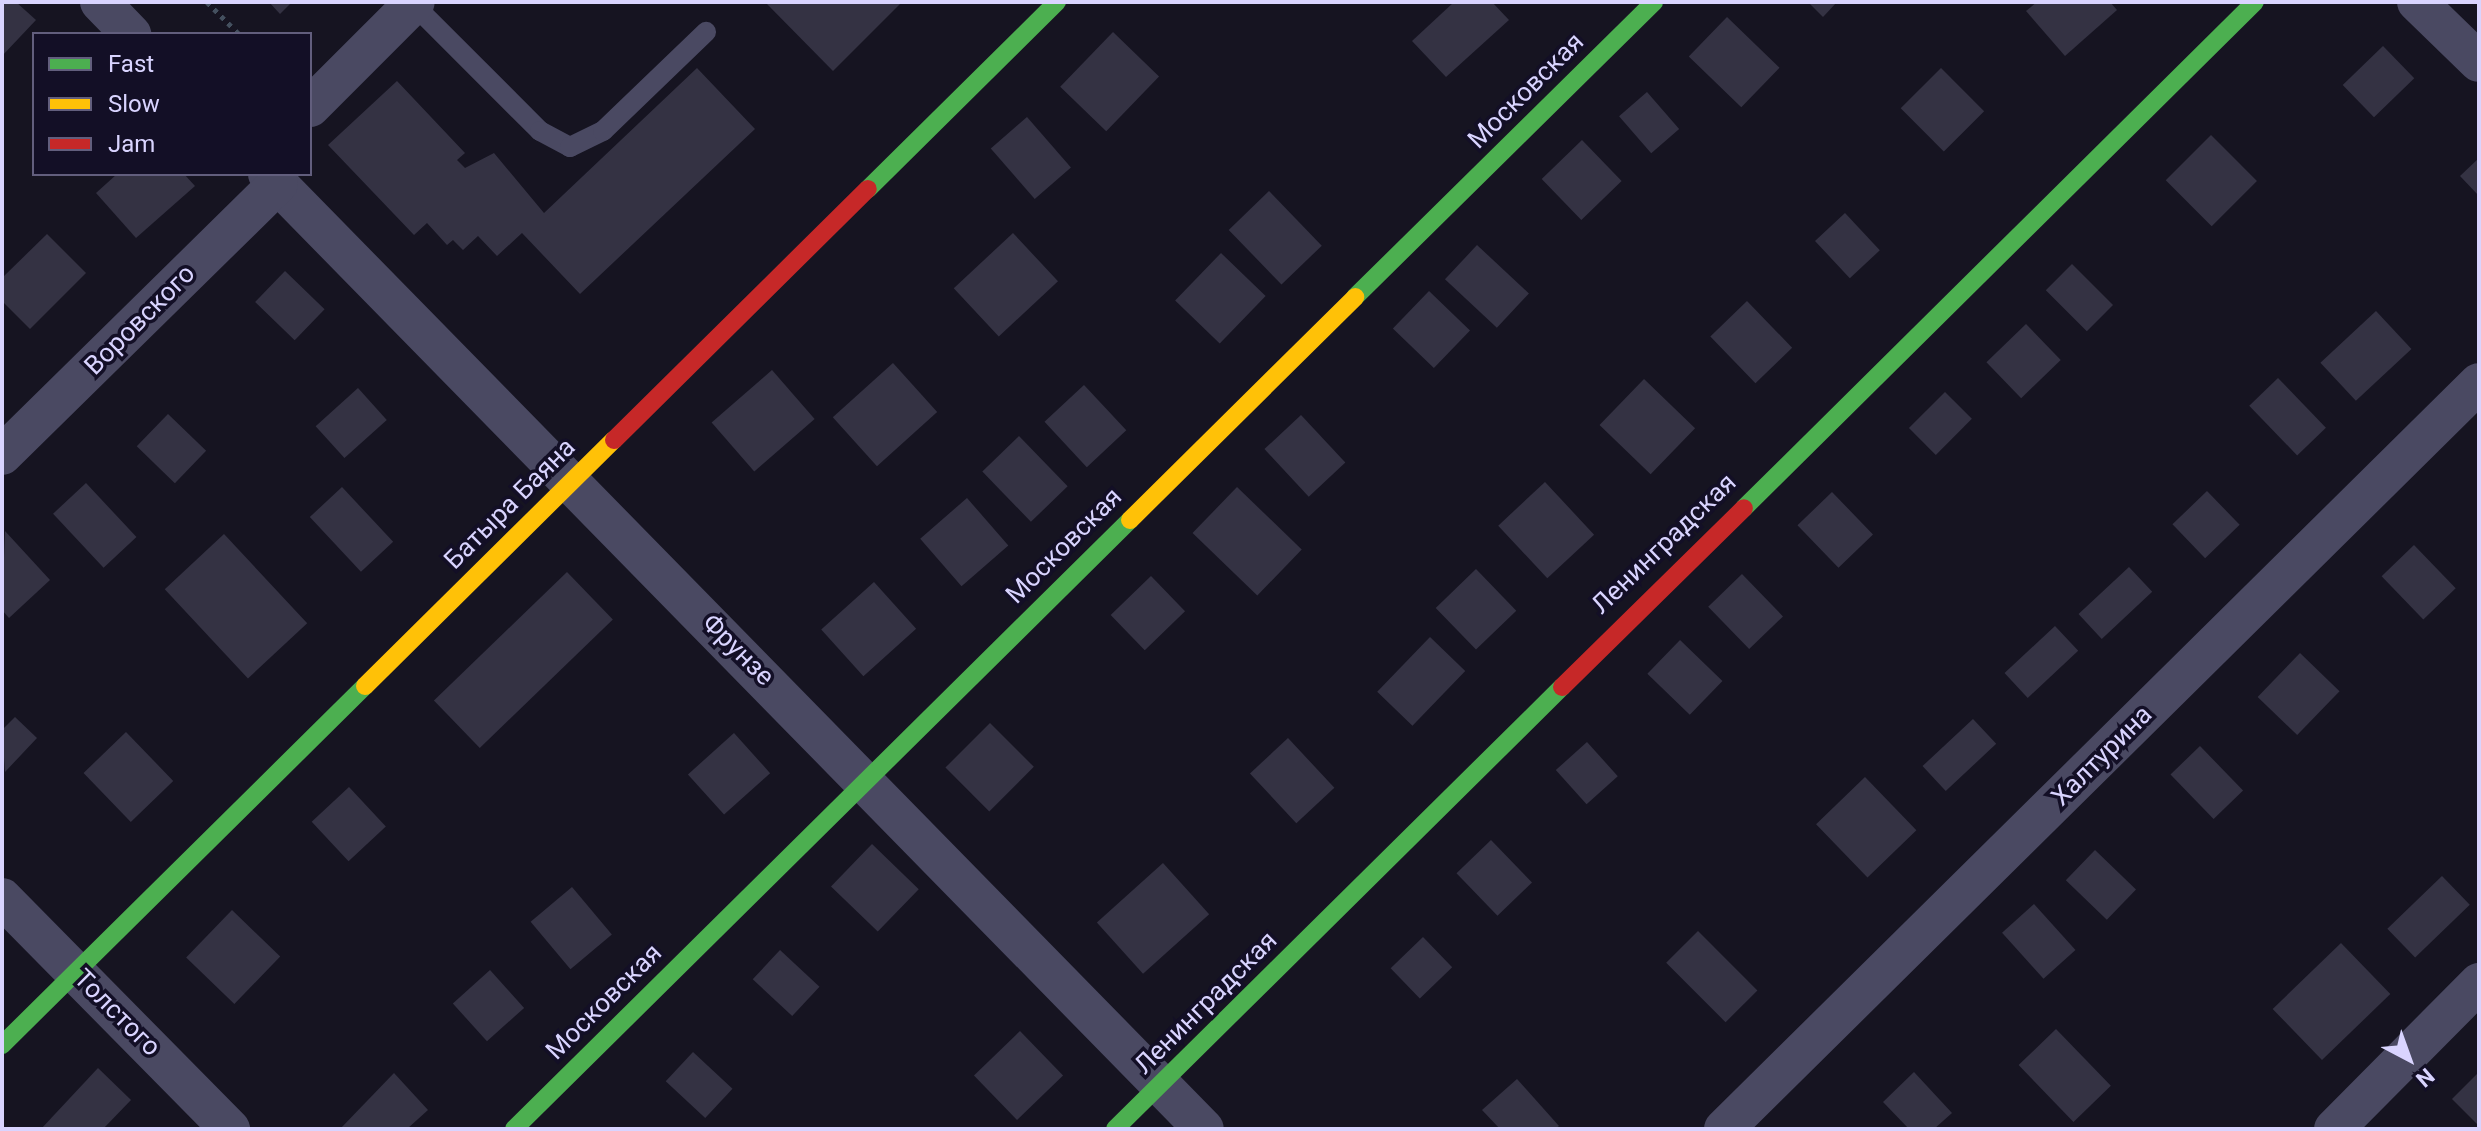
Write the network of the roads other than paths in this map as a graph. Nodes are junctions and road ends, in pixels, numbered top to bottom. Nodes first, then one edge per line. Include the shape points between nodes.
1 (100, 2) edge
2 (1057, 2) edge
3 (1654, 2) edge
4 (2255, 2) edge
5 (2417, 2) edge
6 (414, 3) edge
7 (129, 32) edge
8 (706, 32) dead end
9 (2479, 62) edge
10 (312, 105) edge
11 (273, 179) edge
12 (2479, 383) edge
13 (2, 455) edge
14 (570, 481) junction
15 (865, 778) junction
16 (2, 898) edge
17 (76, 972) junction
18 (2479, 983) edge
19 (2, 1045) edge
20 (1161, 1085) junction
21 (230, 1129) edge
22 (514, 1129) edge
23 (1115, 1129) edge
24 (1204, 1129) edge
25 (1724, 1129) edge
26 (2334, 1129) edge

1 - 7 street
2 - 14 street, Батыра Баяна
3 - 15 street, Московская
4 - 20 street, Ленинградская
5 - 9 street
6 - 8 lane via 540,131 570,147 603,131
6 - 10 street
11 - 13 street, Воровского
11 - 14 street, Фрунзе
12 - 25 street, Халтурина
14 - 15 street, Фрунзе
14 - 17 street, Батыра Баяна
15 - 20 street, Фрунзе
15 - 22 street, Московская
16 - 17 street, Толстого
17 - 19 street, Батыра Баяна
17 - 21 street, Толстого
18 - 26 street
20 - 23 street, Ленинградская
20 - 24 street, Фрунзе

